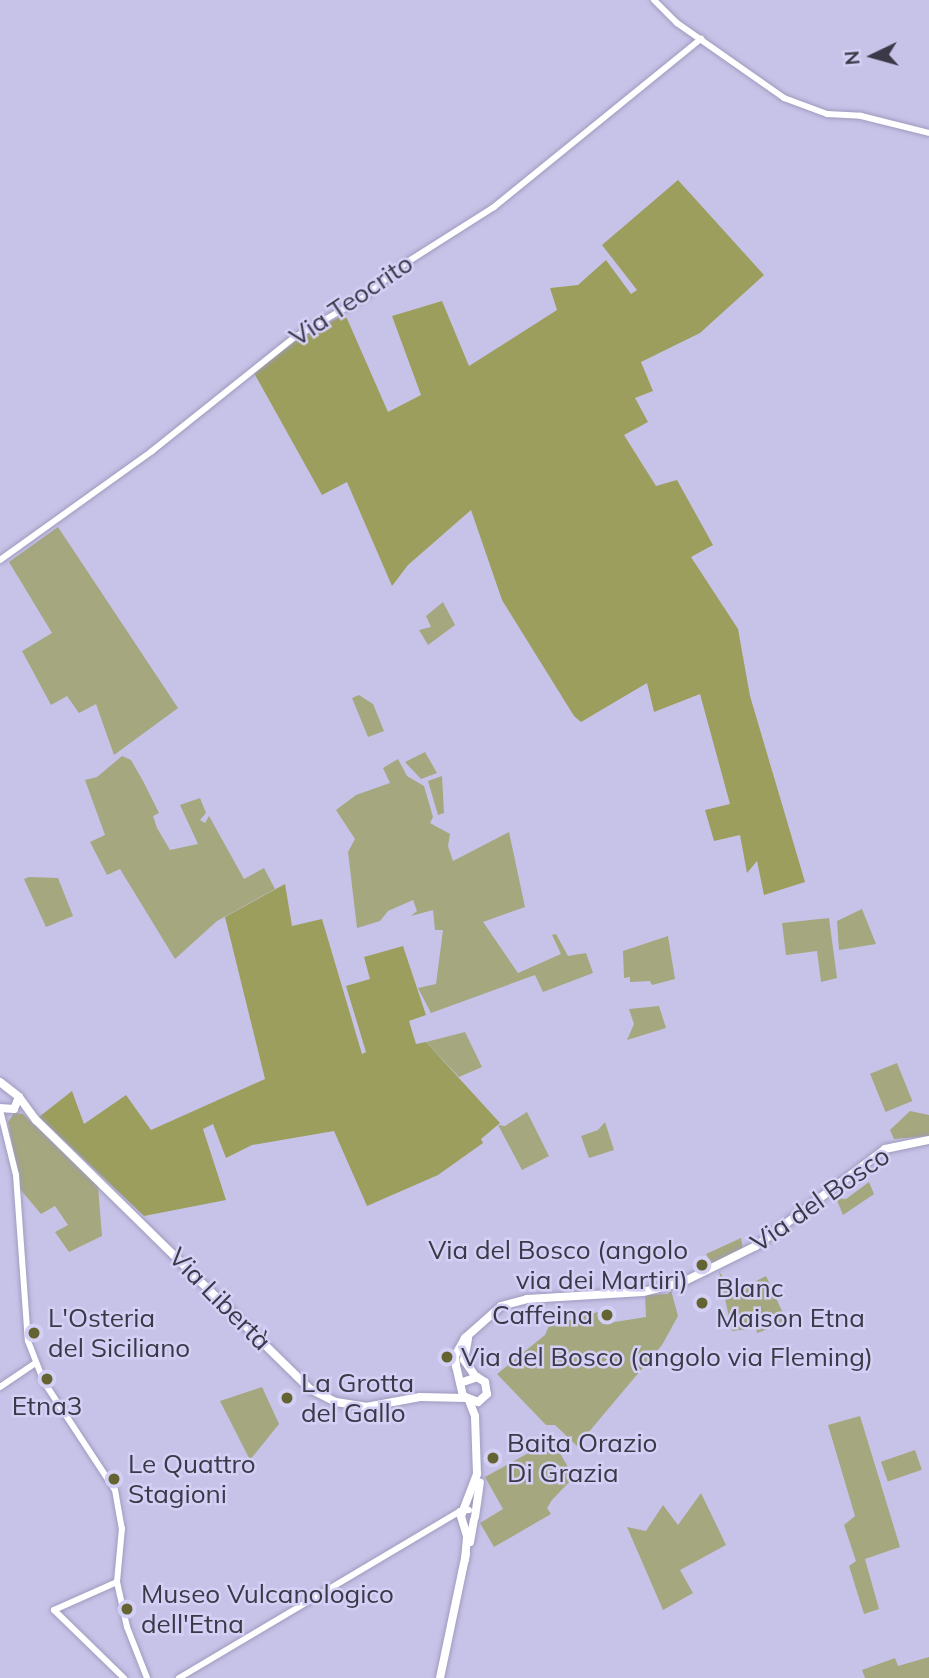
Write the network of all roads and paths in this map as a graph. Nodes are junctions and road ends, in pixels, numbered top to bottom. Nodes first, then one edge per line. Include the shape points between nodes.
1 (654, 0) edge
2 (701, 39) junction
3 (929, 133) edge
4 (0, 560) edge
5 (0, 1083) edge
6 (19, 1097) junction
7 (0, 1109) edge
8 (13, 1110) junction
9 (36, 1120) junction
10 (8, 1132) junction
11 (929, 1140) edge
12 (476, 1329) junction
13 (34, 1364) junction
14 (477, 1377) junction
15 (460, 1384) junction
16 (0, 1387) edge
17 (435, 1396) junction
18 (468, 1399) junction
19 (484, 1399) junction
20 (465, 1517) junction
21 (439, 1525) junction
22 (117, 1583) junction
23 (147, 1677) edge
24 (124, 1678) edge
25 (179, 1678) edge
26 (440, 1678) edge

1 - 2 street
2 - 3 street via 784,98 827,114 861,116
2 - 4 street, Via Teocrito via 494,207 401,266 366,296 295,337 152,452
5 - 6 main road
6 - 8 main road
6 - 9 main road
7 - 8 main road
7 - 10 street
8 - 9 main road
8 - 10 street
9 - 17 main road, Via Libertà via 310,1389 336,1402 366,1407
10 - 13 street via 16,1175 24,1307
11 - 12 main road, Via del Bosco via 905,1142 875,1155 756,1246 699,1275 643,1292 513,1301
12 - 14 main road via 463,1355
12 - 15 main road, Via del Bosco via 456,1351
13 - 16 street
13 - 22 street via 115,1490 123,1538
14 - 15 main road
14 - 19 main road via 487,1386
15 - 17 main road
15 - 18 main road
17 - 18 main road
18 - 19 main road
18 - 20 main road via 475,1416 477,1474
19 - 20 main road via 478,1413 480,1493
20 - 21 street
20 - 21 street
20 - 26 main road via 465,1560
21 - 25 street
22 - 23 street via 127,1627
22 - 24 street via 54,1610

